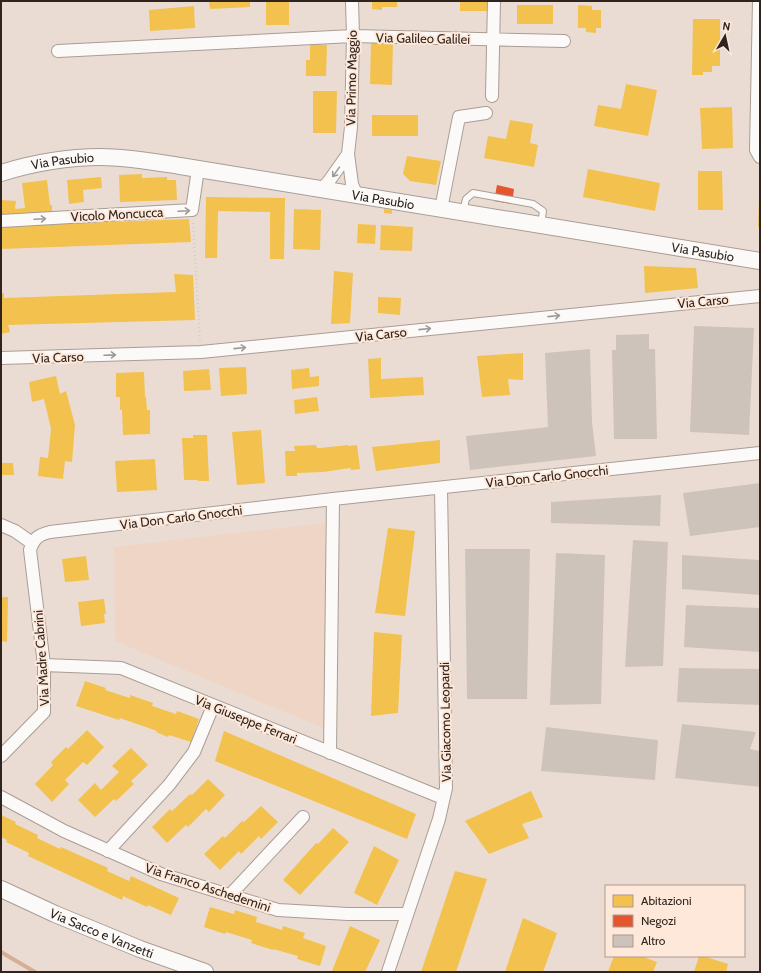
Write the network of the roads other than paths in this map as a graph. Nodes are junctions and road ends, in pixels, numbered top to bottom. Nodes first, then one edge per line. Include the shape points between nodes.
1 (352, 1) edge
2 (494, 1) edge
3 (759, 1) edge
4 (353, 36) junction
5 (494, 39) junction
6 (564, 41) dead end
7 (58, 51) dead end
8 (492, 96) dead end
9 (486, 113) dead end
10 (348, 154) junction
11 (760, 157) edge
12 (198, 169) junction
13 (3, 172) edge
14 (322, 189) junction
15 (356, 194) junction
16 (441, 209) junction
17 (1, 221) edge
18 (760, 261) edge
19 (760, 296) edge
20 (1, 358) edge
21 (760, 454) edge
22 (441, 488) junction
23 (333, 499) junction
24 (1, 525) edge
25 (32, 543) junction
26 (44, 665) junction
27 (213, 706) junction
28 (330, 753) junction
29 (1, 756) edge
30 (1, 797) edge
31 (444, 798) junction
32 (303, 817) dead end
33 (108, 851) junction
34 (1, 888) edge
35 (230, 895) junction
36 (407, 914) junction
37 (205, 972) edge
38 (388, 972) edge

1 - 4 street, Via Primo Maggio
2 - 5 street
3 - 11 street via 756,150
4 - 5 street, Via Galileo Galilei
4 - 7 street, Via Galileo Galilei
4 - 10 street, Via Primo Maggio
5 - 6 street, Via Galileo Galilei
5 - 8 street
9 - 16 street via 459,117
10 -> 14 street, Via Primo Maggio
10 - 15 street, Via Primo Maggio
12 - 13 street, Via Pasubio via 100,157 35,163
12 - 14 street, Via Pasubio
17 -> 12 street, Vicolo Moncucca via 192,210
14 - 15 street, Via Pasubio
15 - 16 street, Via Pasubio
16 - 18 street, Via Pasubio
20 -> 19 street, Via Carso via 201,352
21 - 22 street, Via Don Carlo Gnocchi
22 - 23 street, Via Don Carlo Gnocchi
22 - 31 street, Via Giacomo Leopardi via 446,788
23 - 25 street, Via Don Carlo Gnocchi via 50,532 41,534
23 - 28 street
24 - 25 street
25 - 26 street, Via Madre Cabrini via 30,558
26 - 27 street, Via Giuseppe Ferrari via 122,668
26 - 29 street, Via Madre Cabrini via 44,712
27 - 28 street, Via Giuseppe Ferrari
27 - 33 street via 194,752 169,785
28 - 31 street, Via Giuseppe Ferrari
30 - 33 street, Via Franco Aschedemini
31 - 36 street, Via Giacomo Leopardi
32 - 35 street
33 - 35 street, Via Franco Aschedemini via 160,874
34 - 37 street, Via Sacco e Vanzetti via 112,938
35 - 36 street, Via Franco Aschedemini via 278,910
36 - 38 street, Via Giacomo Leopardi

